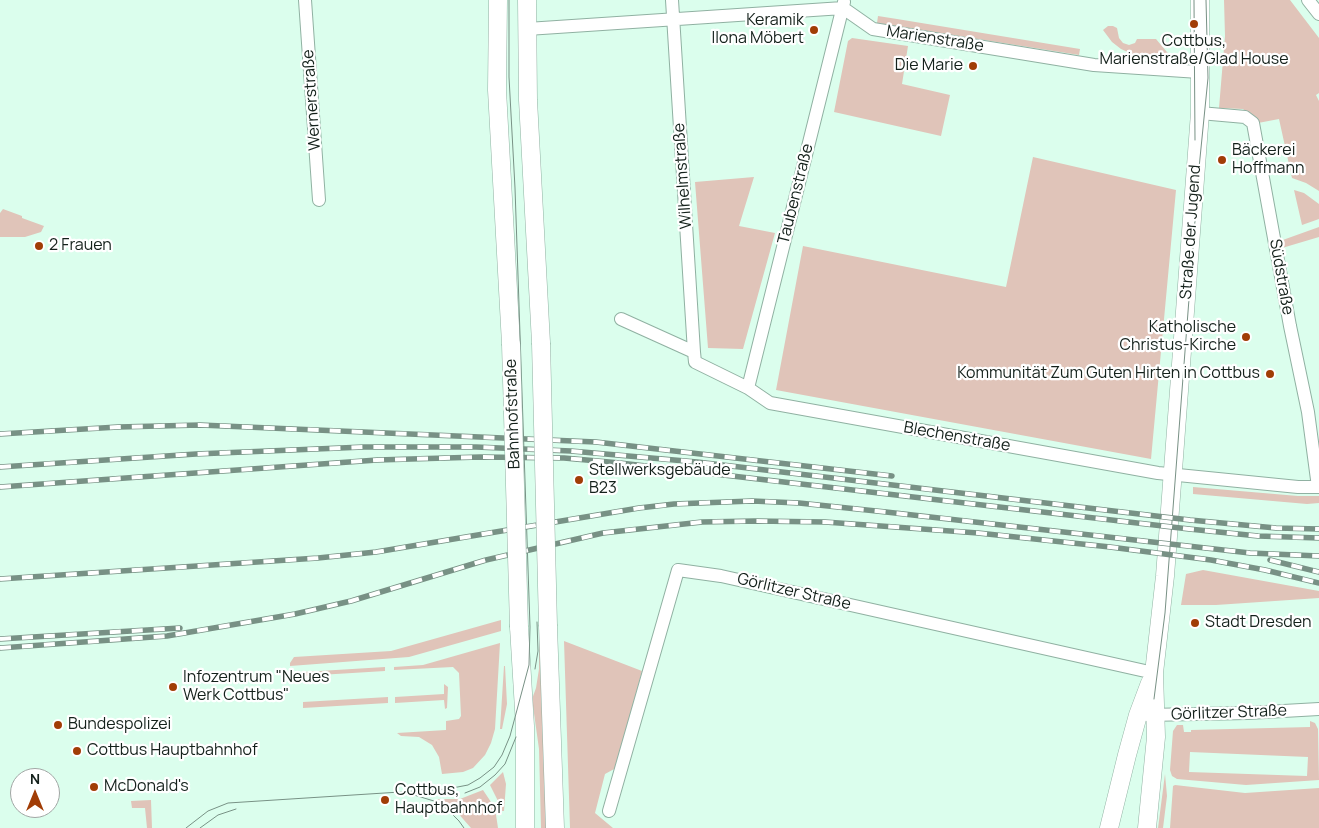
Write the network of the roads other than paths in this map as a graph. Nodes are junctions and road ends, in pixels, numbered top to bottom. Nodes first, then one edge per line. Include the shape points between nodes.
1 (305, 0) edge
2 (498, 0) edge
3 (527, 0) edge
4 (672, 0) edge
5 (1200, 0) edge
6 (1308, 0) edge
7 (843, 4) edge
8 (1319, 14) edge
9 (673, 20) junction
10 (527, 29) junction
11 (1192, 72) junction
12 (1200, 113) junction
13 (319, 200) dead end
14 (621, 320) dead end
15 (694, 352) junction
16 (748, 388) junction
17 (1173, 475) junction
18 (1318, 487) edge
19 (1154, 673) junction
20 (1319, 709) edge
21 (1138, 715) junction
22 (1156, 716) junction
23 (609, 811) dead end
24 (525, 828) edge
25 (555, 828) edge
26 (1109, 828) edge
27 (1147, 828) edge

1 - 13 street, Wernerstraße
2 - 24 main road, Bahnhofstraße, bridge via 497,90 510,344 518,627 525,726
3 - 10 main road, Bahnhofstraße
4 - 9 street, Wilhelmstraße
5 - 11 main road, Straße der Jugend
6 - 8 street
7 - 9 street
7 - 11 street, Marienstraße via 873,29 1094,65
7 - 16 street, Taubenstraße
9 - 10 street
9 - 15 street, Wilhelmstraße
10 - 25 main road, Bahnhofstraße, bridge via 541,343
11 - 12 main road, Straße der Jugend
12 - 17 main road, Straße der Jugend
12 - 18 street, Südstraße via 1246,117 1253,123 1308,412
14 - 15 street, Blechenstraße
15 - 16 street, Blechenstraße via 695,362
16 - 17 street, Blechenstraße via 770,403
17 - 18 street, Blechenstraße
17 - 19 main road, Straße der Jugend via 1166,576
19 - 21 main road, Straße der Jugend
19 - 22 main road, Straße der Jugend
19 - 23 street, Görlitzer Straße via 721,576 678,570
20 - 22 street, Görlitzer Straße
21 - 22 street, Görlitzer Straße
21 - 26 main road, Straße der Jugend
22 - 27 main road, Straße der Jugend

